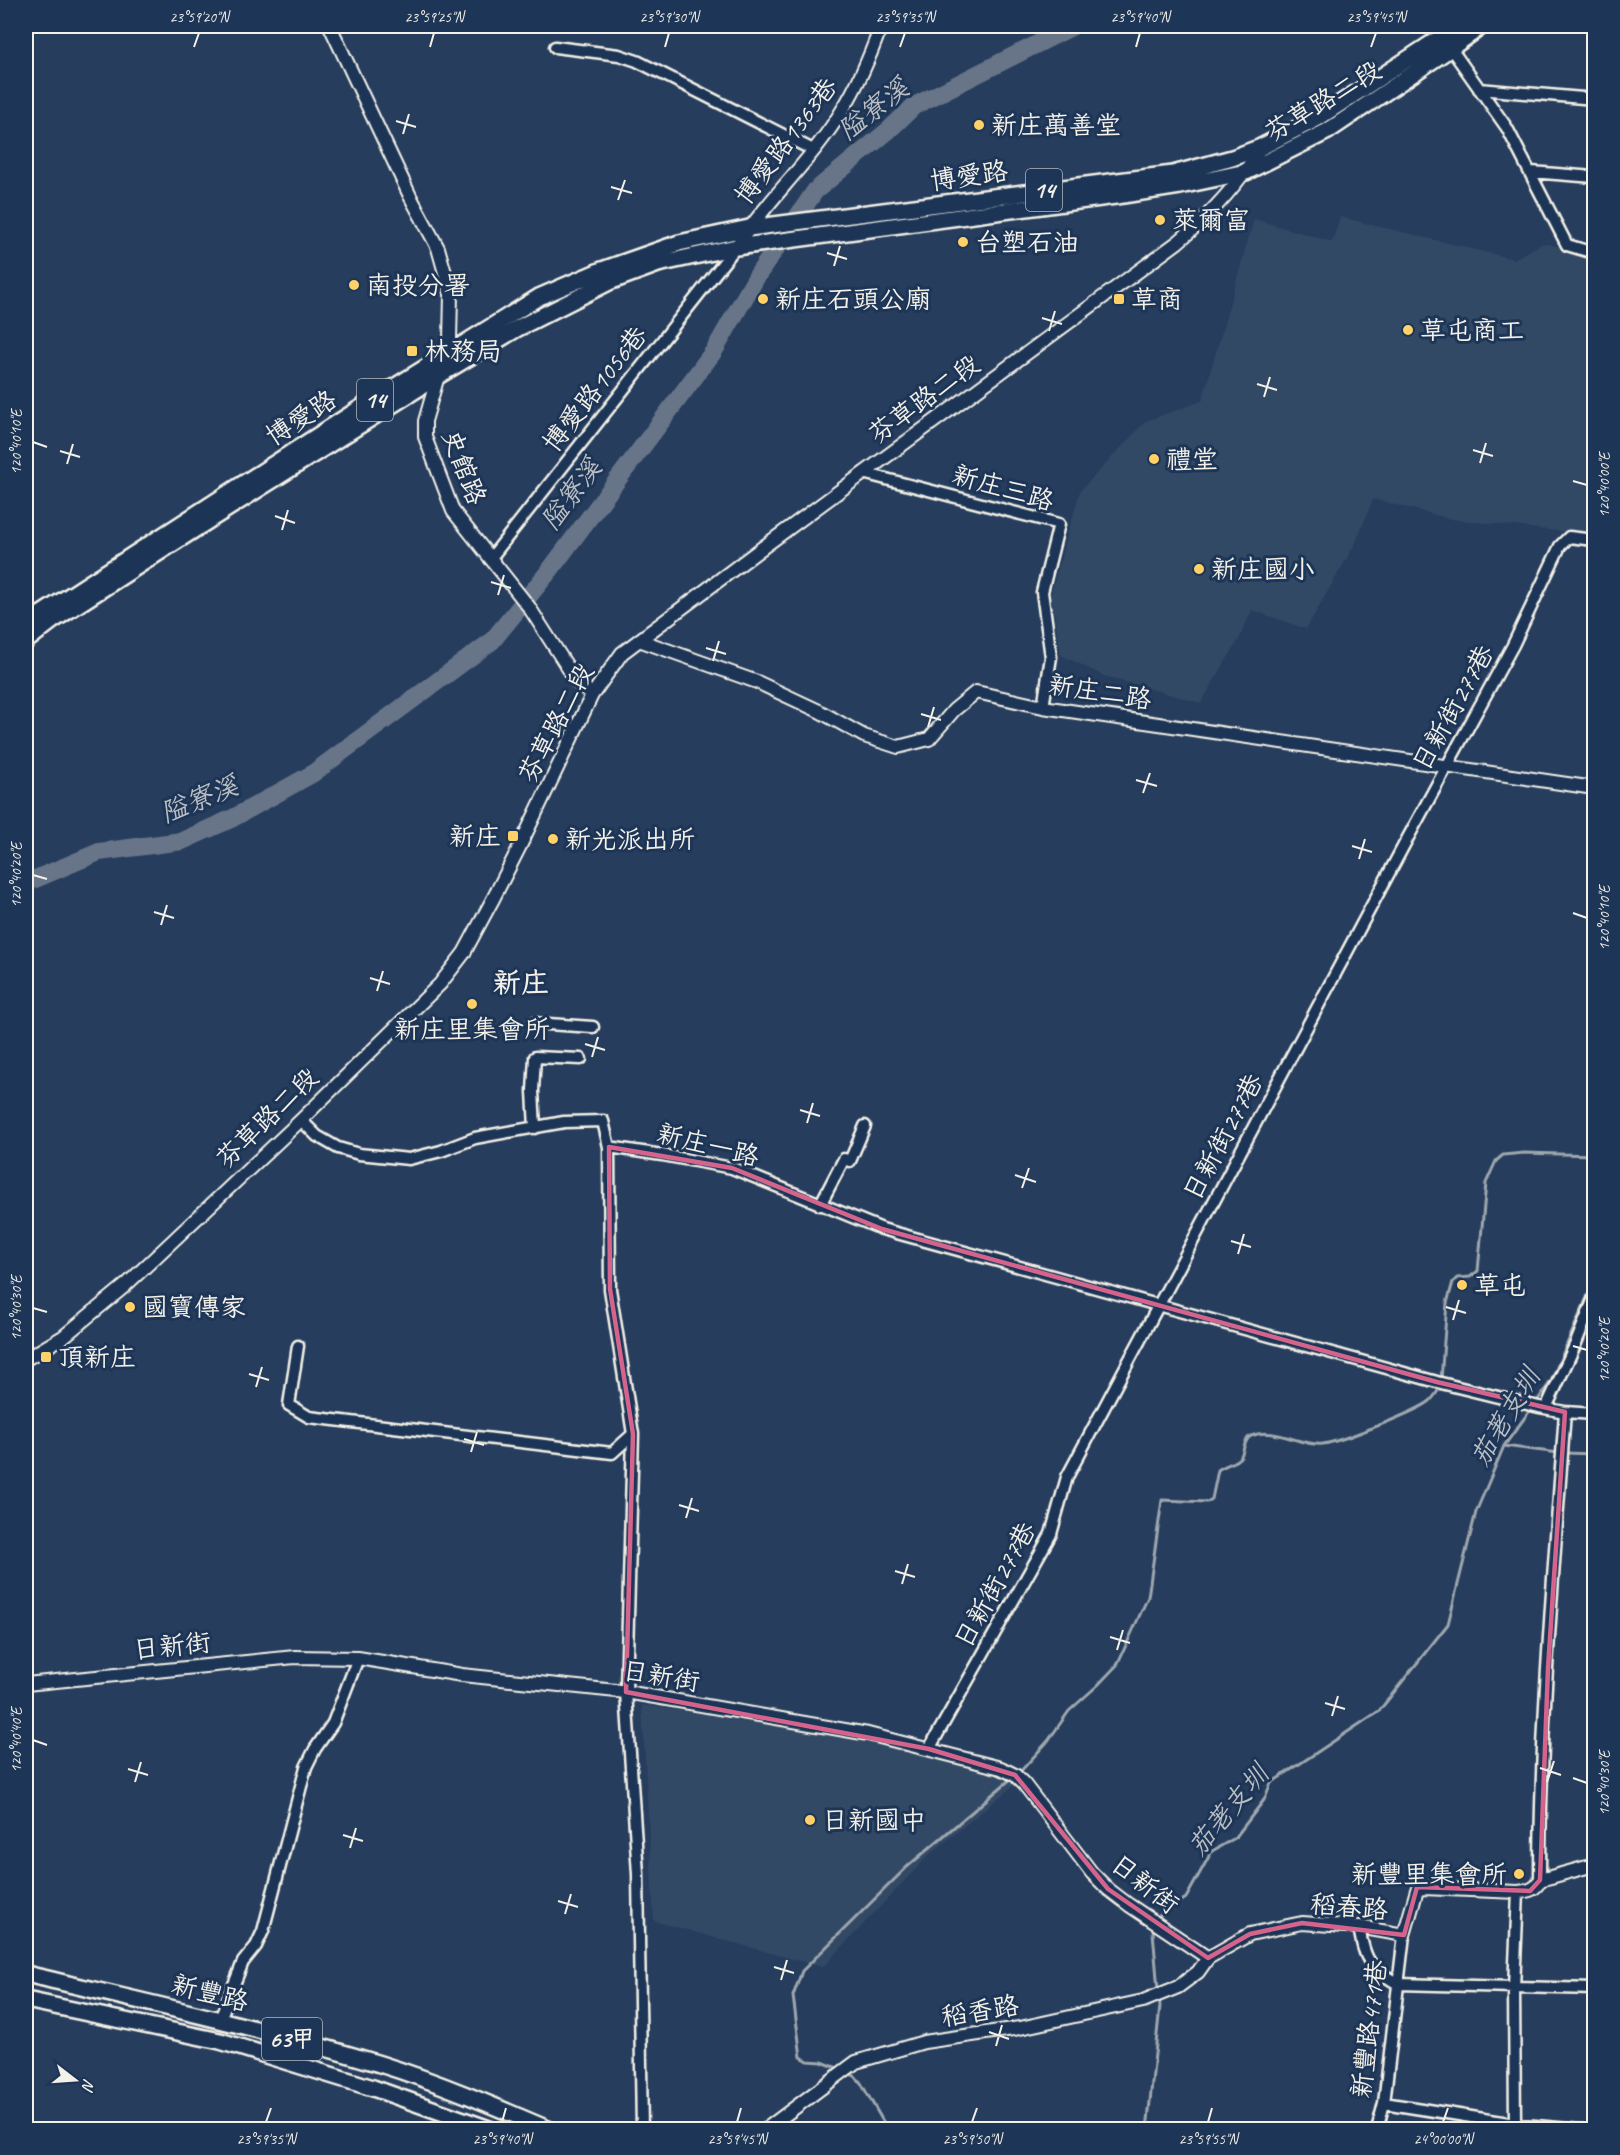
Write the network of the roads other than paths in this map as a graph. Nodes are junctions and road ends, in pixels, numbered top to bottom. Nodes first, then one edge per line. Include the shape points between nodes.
1 (330, 26) edge
2 (882, 26) edge
3 (1458, 26) edge
4 (1482, 26) edge
5 (1443, 37) edge
6 (555, 47) dead end
7 (1479, 89) junction
8 (1594, 99) edge
9 (1261, 147) junction
10 (813, 150) junction
11 (1246, 172) junction
12 (1531, 172) junction
13 (1594, 177) edge
14 (996, 204) junction
15 (749, 228) junction
16 (736, 247) junction
17 (1594, 252) edge
18 (447, 356) junction
19 (438, 376) junction
20 (863, 473) junction
21 (1594, 540) edge
22 (493, 562) junction
23 (26, 624) edge
24 (639, 640) junction
25 (26, 641) edge
26 (592, 695) junction
27 (1043, 707) junction
28 (1446, 766) junction
29 (1594, 788) edge
30 (533, 1023) dead end
31 (592, 1027) dead end
32 (581, 1059) dead end
33 (301, 1120) junction
34 (866, 1126) dead end
35 (535, 1128) junction
36 (609, 1147) junction
37 (820, 1205) junction
38 (1594, 1298) edge
39 (1159, 1304) junction
40 (298, 1346) dead end
41 (26, 1359) edge
42 (1538, 1406) junction
43 (1565, 1412) junction
44 (1594, 1414) edge
45 (633, 1434) junction
46 (358, 1658) junction
47 (26, 1684) edge
48 (626, 1692) junction
49 (929, 1749) junction
50 (1594, 1865) edge
51 (1540, 1880) junction
52 (1518, 1892) junction
53 (1359, 1928) junction
54 (1404, 1935) junction
55 (1209, 1958) junction
56 (26, 1974) edge
57 (1398, 1984) junction
58 (1514, 1988) junction
59 (1594, 1989) edge
60 (26, 2000) edge
61 (220, 2019) junction
62 (1384, 2103) junction
63 (1515, 2124) junction
64 (492, 2130) edge
65 (550, 2130) edge
66 (642, 2130) edge
67 (765, 2130) edge
68 (1377, 2130) edge
69 (1581, 2130) edge

1 - 18 street, 史館路 via 438,248 451,294
2 - 10 street, 博愛路1363巷 via 843,109
3 - 5 main road, 芬草路二段 / 14
4 - 5 main road, 芬草路二段 / 14
5 - 7 street
5 - 9 main road, 芬草路二段 / 14 via 1318,118
5 - 11 main road, 芬草路二段 / 14 via 1328,131
6 - 10 street via 637,61
7 - 8 street
7 - 12 street via 1507,128
9 - 11 street, 芬草路二段
9 - 14 main road, 博愛路 / 14 via 1173,174
10 - 15 street, 博愛路1363巷
11 - 14 main road, 博愛路 / 14 via 1169,188
11 - 20 street, 芬草路二段 via 1206,218 1178,242
12 - 13 street
12 - 17 street via 1567,245
14 - 15 main road, 博愛路 / 14
14 - 16 main road, 博愛路 / 14
15 - 16 street, 博愛路1363巷
15 - 18 main road, 博愛路 / 14 via 679,243 602,270 539,297
16 - 19 main road, 博愛路 / 14 via 658,264 609,282 519,328
16 - 22 street, 博愛路1056巷
18 - 19 street, 史館路
18 - 23 main road, 博愛路 / 14
19 - 22 street, 史館路 via 425,421 425,437 453,512
19 - 25 main road, 博愛路 / 14
20 - 24 street, 芬草路二段
20 - 27 street, 新庄三路 via 1059,524 1042,592 1051,657
21 - 28 street, 日新街277巷 via 1569,537 1560,546 1513,645
22 - 26 street, 史館路 via 529,607 577,682
24 - 26 street, 芬草路二段 via 622,653
24 - 27 street, 新庄二路 via 758,682 864,736 898,747 929,739 976,692
26 - 33 street, 芬草路二段 via 464,953 440,984
27 - 28 street, 新庄二路
28 - 29 street, 新庄二路
28 - 39 street, 日新街277巷
30 - 31 street
32 - 35 street via 535,1057
33 - 35 street via 317,1136 338,1148 409,1159 475,1138
33 - 41 street, 芬草路二段 via 126,1285 63,1337
34 - 37 street via 850,1161 844,1159
35 - 36 street via 603,1121
36 - 37 street, 新庄一路 via 732,1168
36 - 45 street via 610,1288
37 - 39 street, 新庄一路 via 882,1229
38 - 42 street via 1576,1343
39 - 42 street, 新庄一路 via 1437,1382
39 - 49 street, 日新街277巷 via 1067,1477 1051,1534
40 - 45 street via 289,1405 309,1417 612,1453
42 - 43 street, 新庄一路
43 - 44 street, 新庄一路
43 - 51 street via 1540,1807
45 - 48 street
46 - 47 street, 日新街 via 295,1657
46 - 48 street, 日新街 via 462,1675
46 - 61 street via 333,1723 306,1767 263,1931 243,1962
48 - 49 street, 日新街 via 868,1734
48 - 66 street via 638,1874
49 - 55 street, 日新街 via 1015,1775 1108,1889
50 - 51 street
51 - 52 street via 1530,1891
52 - 54 street, 稻春路 via 1417,1890
52 - 58 street
53 - 54 street, 稻春路
53 - 55 street, 稻春路 via 1302,1923 1250,1934
53 - 57 street via 1363,1952 1376,1970
54 - 57 street, 新豐路471巷
55 - 67 street, 稻香路 via 1178,1987 1143,2001 1020,2028 924,2042 856,2062
56 - 61 main road, 新豐路 / 63甲
57 - 58 street
57 - 62 street, 新豐路471巷
58 - 59 street
58 - 63 street
60 - 64 main road, 新豐路 / 63甲 via 220,2041
61 - 65 main road, 新豐路 / 63甲 via 381,2065
62 - 63 street
62 - 68 street, 新豐路471巷
63 - 69 street

